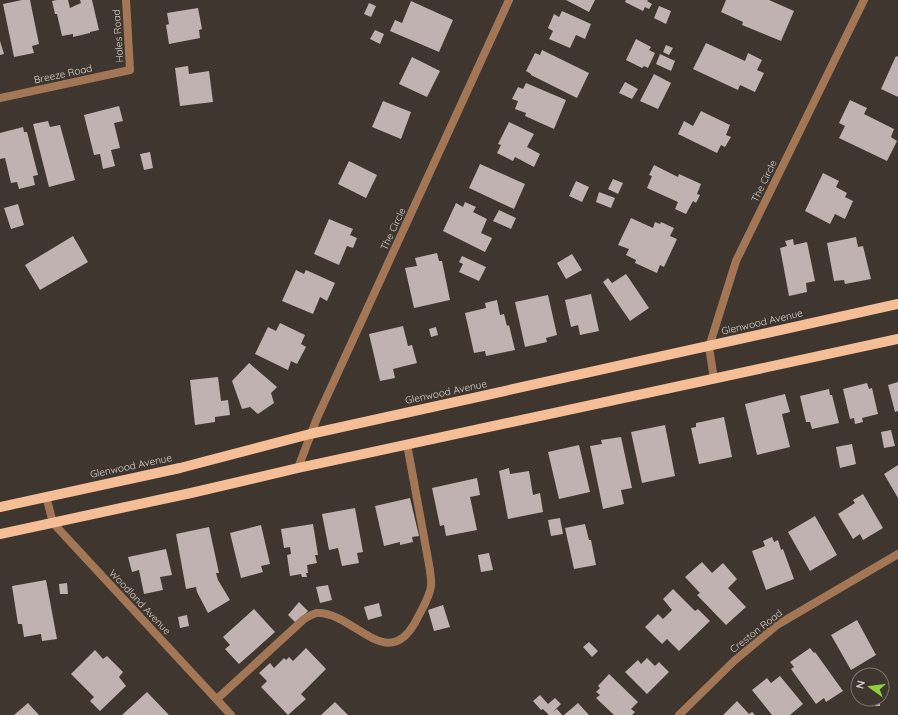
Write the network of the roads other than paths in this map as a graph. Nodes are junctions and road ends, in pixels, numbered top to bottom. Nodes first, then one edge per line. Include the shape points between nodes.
1 (126, 0) edge
2 (509, 0) edge
3 (864, 0) edge
4 (130, 70) joint
5 (0, 98) edge
6 (898, 304) edge
7 (898, 339) edge
8 (709, 347) junction
9 (714, 379) junction
10 (310, 434) junction
11 (407, 444) junction
12 (298, 468) junction
13 (46, 496) junction
14 (0, 506) edge
15 (53, 523) junction
16 (0, 534) edge
17 (898, 554) edge
18 (216, 699) junction
19 (231, 715) edge
20 (679, 715) edge

1 - 4 street, Hales Road
2 - 10 street, The Circle
3 - 8 street, The Circle via 736,261
4 - 5 street, Breeze Road
6 - 8 main road, Glenwood Avenue
7 - 9 main road
8 - 9 street, The Circle
8 - 10 main road, Glenwood Avenue
9 - 11 main road
10 - 12 street, The Circle
10 - 13 main road, Glenwood Avenue via 180,468
11 - 12 main road
11 - 18 street via 431,586 414,625 404,638 390,642 374,639 331,615 316,613 304,619
12 - 15 main road
13 - 14 main road, Glenwood Avenue
13 - 15 street, Woodland Avenue
15 - 16 main road
15 - 18 street, Woodland Avenue
17 - 20 street, Creston Road via 777,625 734,661
18 - 19 street, Woodland Avenue

